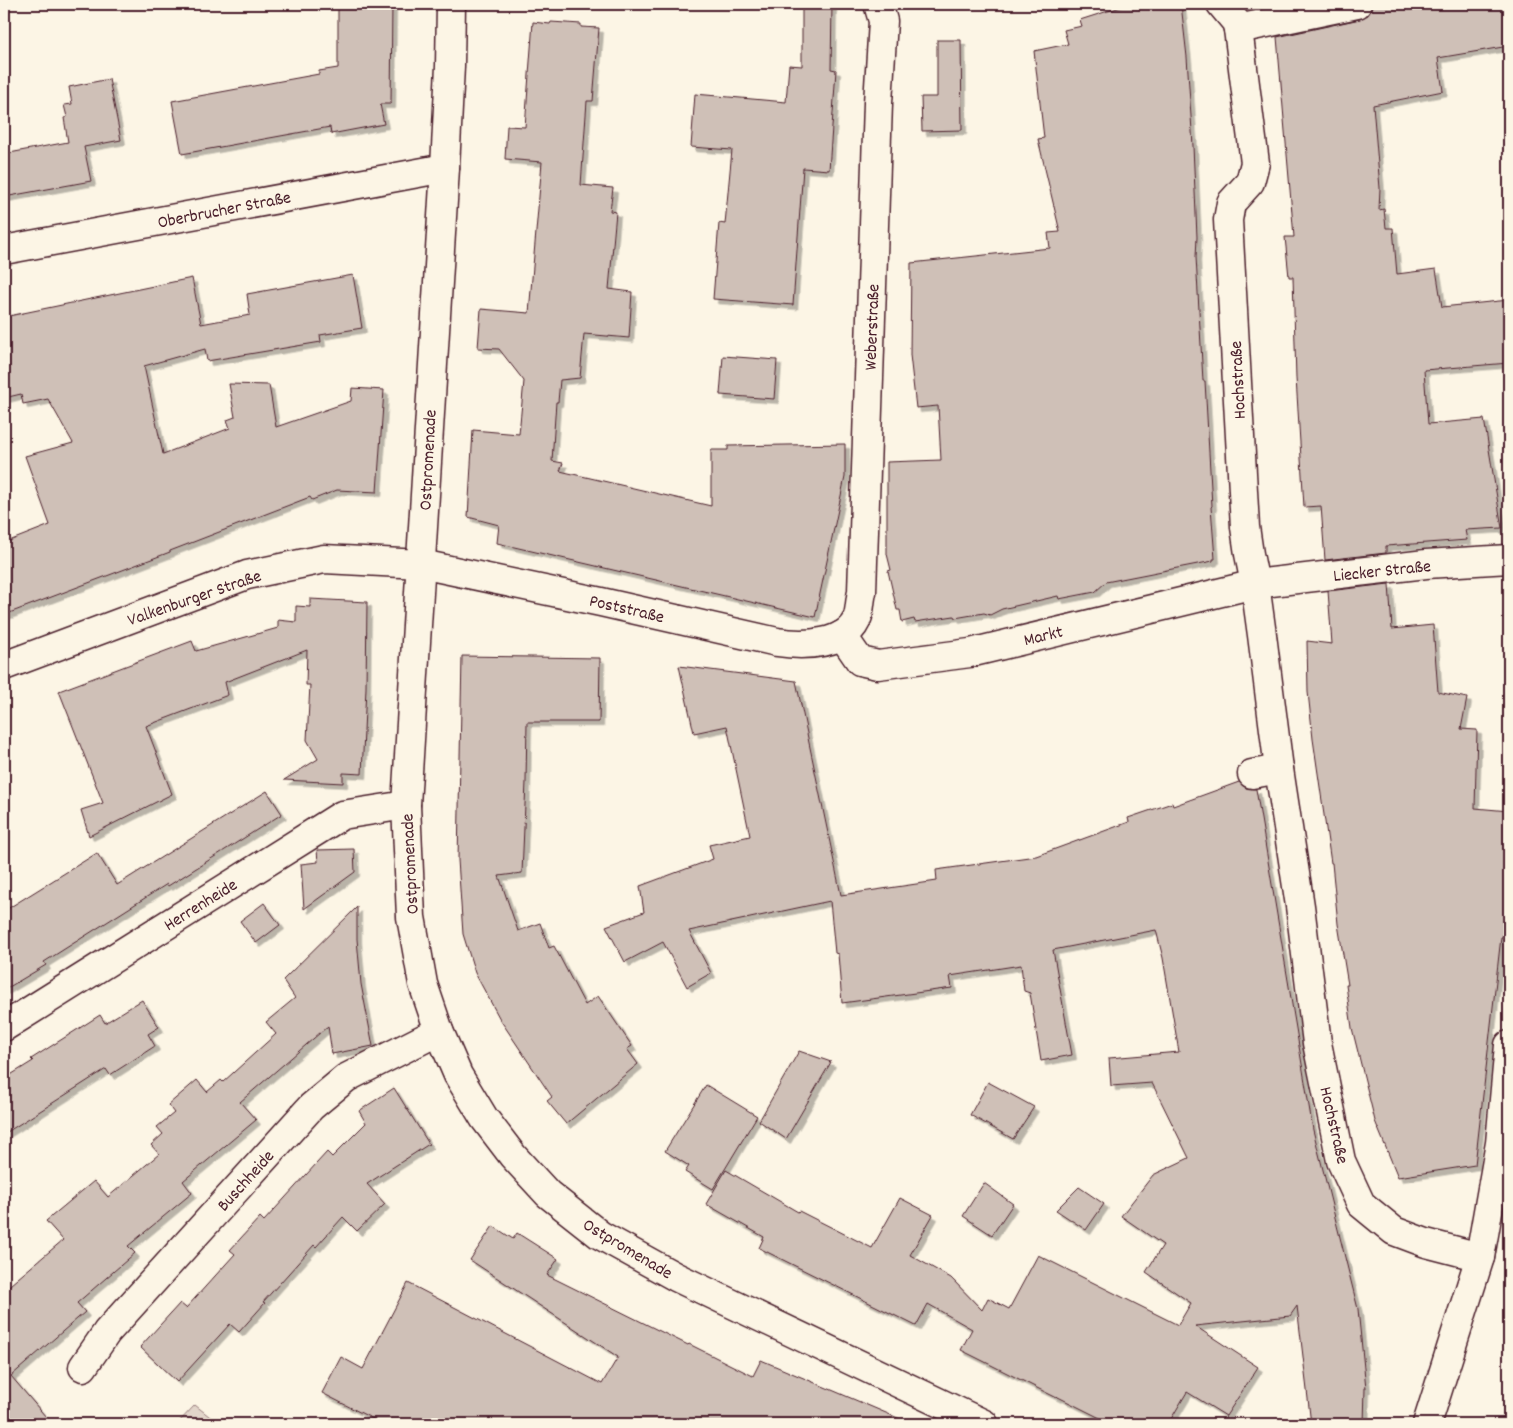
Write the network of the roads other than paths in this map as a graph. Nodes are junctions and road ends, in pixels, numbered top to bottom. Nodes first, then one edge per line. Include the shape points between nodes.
1 (451, 4) edge
2 (878, 4) edge
3 (1221, 4) edge
4 (1357, 4) edge
5 (1238, 29) junction
6 (445, 168) junction
7 (4, 250) edge
8 (1509, 559) edge
9 (421, 564) junction
10 (1255, 584) junction
11 (838, 637) junction
12 (4, 666) edge
13 (1279, 769) junction
14 (1252, 774) dead end
15 (406, 805) junction
16 (4, 1027) edge
17 (439, 1031) junction
18 (1509, 1051) edge
19 (1480, 1257) junction
20 (83, 1367) dead end
21 (984, 1424) edge
22 (1427, 1424) edge

1 - 6 street, Ostpromenade
2 - 11 street, Weberstraße via 883,21 862,592 858,617 851,628
3 - 5 street, Hochstraße
4 - 5 street
5 - 10 street, Hochstraße via 1255,163 1250,182 1231,203 1228,220 1248,554
6 - 7 street, Oberbrucher Straße
6 - 9 street, Ostpromenade
8 - 10 street, Liecker Straße via 1426,564
9 - 11 street, Poststraße via 777,642 812,644
9 - 12 street, Valkenburger Straße via 324,559 247,575
9 - 15 street, Ostpromenade
10 - 11 street, Markt via 970,653 934,658 878,665 860,662
10 - 13 street, Hochstraße
13 - 14 street
13 - 19 street, Hochstraße via 1317,1043 1341,1161 1361,1204 1394,1231
15 - 16 street, Herrenheide via 342,815
15 - 17 street, Ostpromenade via 411,917 423,984
17 - 20 street, Buschheide via 346,1078 311,1107 107,1332
17 - 21 street, Ostpromenade via 458,1075 484,1118 548,1194 600,1235 676,1277
18 - 19 street via 1500,1143
19 - 22 street

